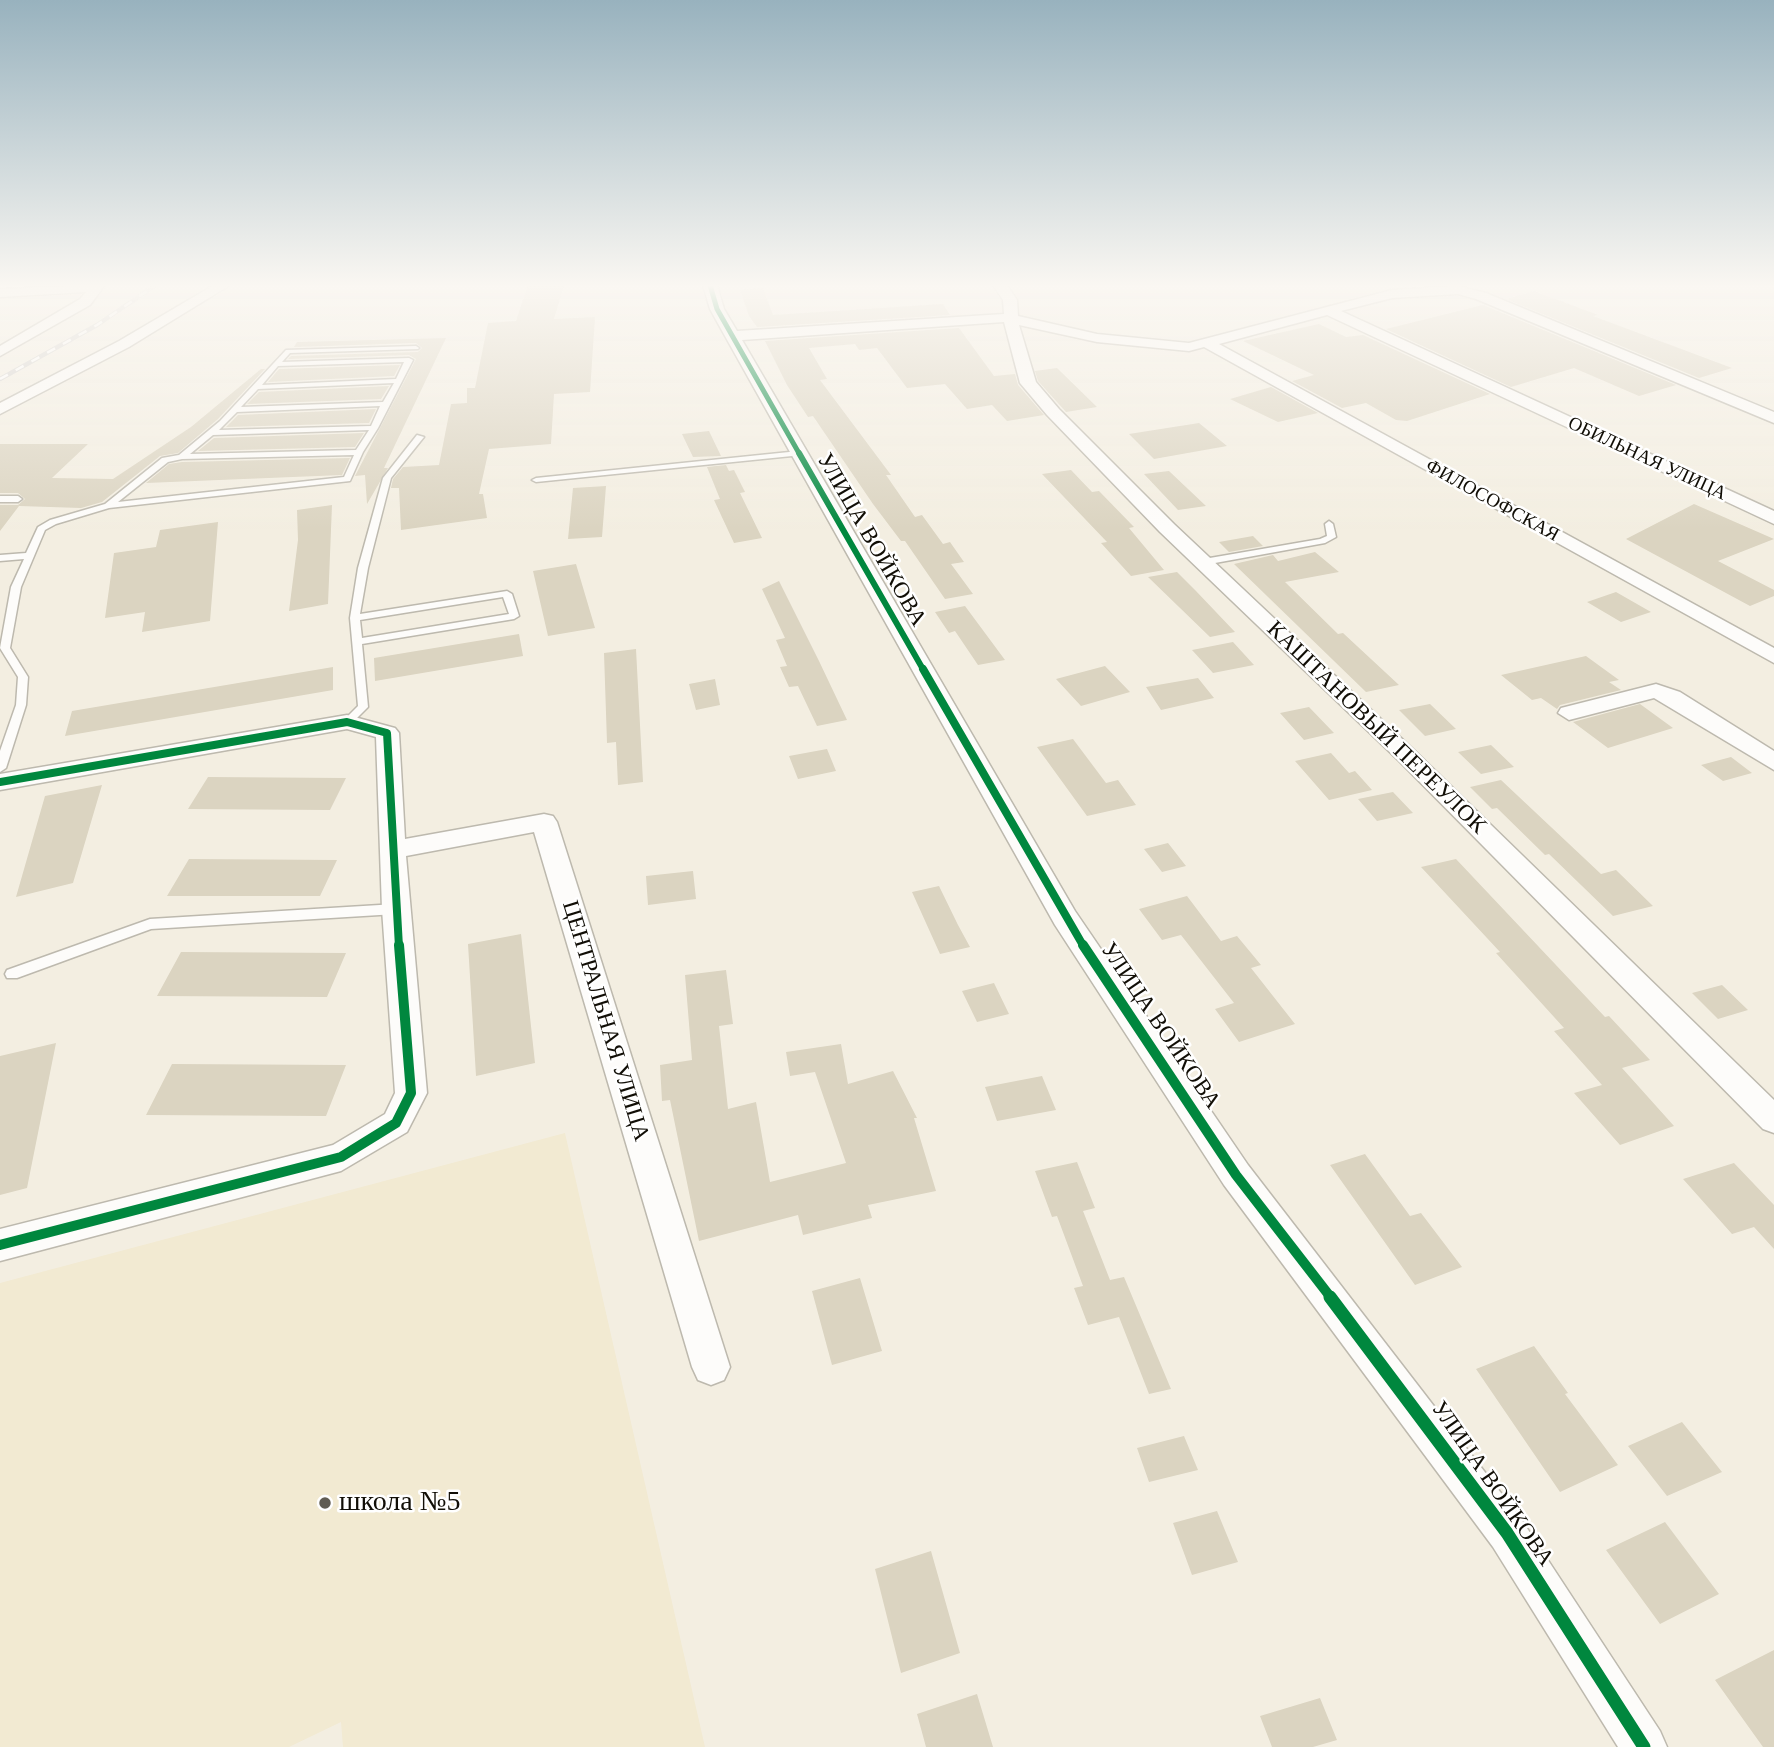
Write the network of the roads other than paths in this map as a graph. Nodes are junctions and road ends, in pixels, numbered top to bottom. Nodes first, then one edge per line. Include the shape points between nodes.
1 (81, 367) edge
2 (274, 367) edge
3 (407, 367) edge
4 (749, 367) edge
5 (1025, 367) edge
6 (1250, 367) edge
7 (1448, 367) edge
8 (1650, 367) edge
9 (399, 381) junction
10 (256, 387) junction
11 (385, 404) junction
12 (0, 409) edge
13 (234, 410) junction
14 (1774, 418) edge
15 (374, 428) junction
16 (211, 433) junction
17 (421, 437) dead end
18 (359, 452) junction
19 (799, 453) junction
20 (182, 457) junction
21 (536, 480) dead end
22 (0, 499) edge
23 (18, 499) dead end
24 (108, 506) junction
25 (1774, 518) edge
26 (1329, 524) dead end
27 (28, 556) junction
28 (0, 558) edge
29 (1204, 562) junction
30 (355, 618) junction
31 (357, 642) junction
32 (1774, 657) edge
33 (1569, 713) dead end
34 (347, 722) junction
35 (1774, 762) edge
36 (0, 768) edge
37 (0, 782) edge
38 (393, 850) junction
39 (396, 909) junction
40 (12, 974) dead end
41 (1774, 1120) edge
42 (0, 1245) edge
43 (711, 1367) dead end
44 (1644, 1747) edge

1 - 12 street
2 - 10 lane
3 - 9 lane
4 - 19 street, УЛИЦА ВОЙКОВА
5 - 29 street, КАШТАНОВЫЙ ПЕРЕУЛОК via 1028,383 1062,421
6 - 32 street, ФИЛОСОФСКАЯ
7 - 25 street, ОБИЛЬНАЯ УЛИЦА
8 - 14 street
9 - 10 lane
9 - 11 lane
10 - 13 lane
11 - 13 lane
11 - 15 lane
13 - 16 lane
15 - 16 lane
15 - 18 lane
16 - 20 lane
17 - 30 lane via 387,478
18 - 20 lane
18 - 24 lane via 347,480
19 - 21 lane
19 - 44 street, УЛИЦА ВОЙКОВА via 1065,918 1236,1175 1507,1533
20 - 24 lane via 165,460
22 - 23 lane
24 - 27 lane via 41,529
26 - 29 lane via 1332,537 1322,541
27 - 28 lane
27 - 36 lane via 16,587 5,648 23,677 21,705
29 - 41 street, КАШТАНОВЫЙ ПЕРЕУЛОК
30 - 31 lane
30 - 31 lane via 507,594 514,616
31 - 34 lane via 363,706
33 - 35 street via 1656,691
34 - 37 street
34 - 38 street via 387,733
38 - 39 street
38 - 43 street, ЦЕНТРАЛЬНАЯ УЛИЦА via 544,822
39 - 40 lane via 150,924
39 - 42 street via 411,1093 396,1123 341,1157

